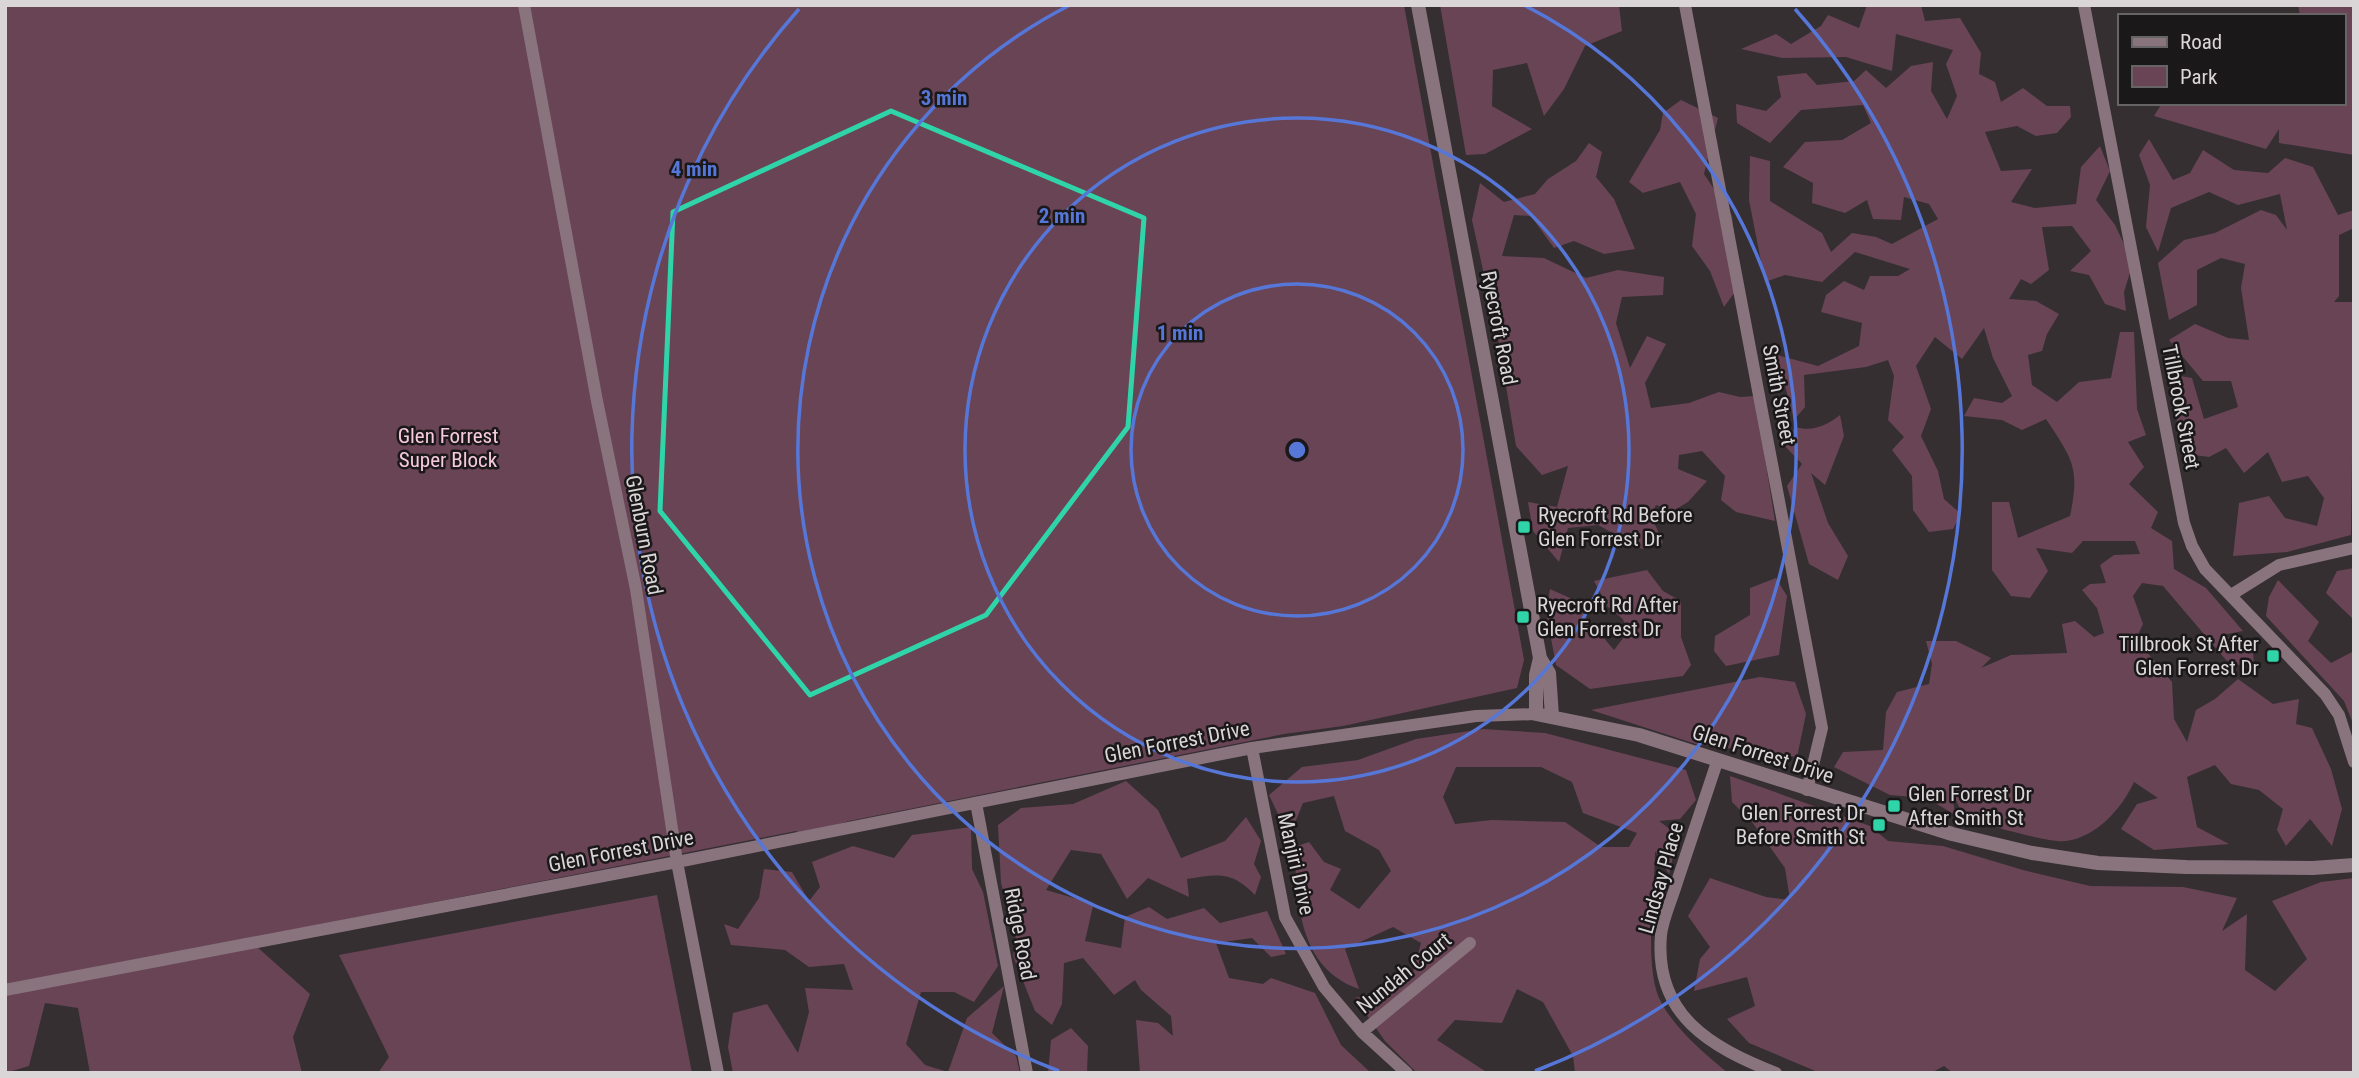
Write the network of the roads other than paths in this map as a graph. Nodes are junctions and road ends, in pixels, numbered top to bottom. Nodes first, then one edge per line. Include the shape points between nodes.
1 (524, 5) edge
2 (1418, 5) edge
3 (1685, 5) edge
4 (2084, 5) edge
5 (2354, 548) edge
6 (2231, 594) junction
7 (1540, 658) junction
8 (1536, 714) junction
9 (1552, 716) junction
10 (1252, 748) junction
11 (1717, 762) junction
12 (2354, 762) edge
13 (1807, 790) junction
14 (976, 803) junction
15 (677, 862) junction
16 (2354, 865) edge
17 (1470, 943) dead end
18 (5, 989) edge
19 (1362, 1032) junction
20 (718, 1073) edge
21 (1027, 1073) edge
22 (1407, 1073) edge
23 (1776, 1073) edge

1 - 15 street, Glenburn Road via 636,589
2 - 7 street, Ryecroft Road
3 - 13 street, Smith Street via 1822,728
4 - 6 street, Tillbrook Street via 2184,523 2205,569
5 - 6 street via 2279,565
6 - 12 street, Tillbrook Street via 2325,694 2339,715
7 - 8 street, Ryecroft Road
7 - 9 street, Ryecroft Road via 1549,673
8 - 9 street, Glen Forrest Drive
8 - 10 street, Glen Forrest Drive via 1476,716
9 - 11 street, Glen Forrest Drive via 1639,735
10 - 14 street, Glen Forrest Drive
10 - 19 street, Manjiri Drive via 1285,917 1324,987
11 - 13 street, Glen Forrest Drive
11 - 23 street, Lindsay Place via 1661,932 1660,968 1669,996 1685,1020 1711,1041
13 - 16 street, Glen Forrest Drive via 1952,834 2098,863 2257,869
14 - 15 street, Glen Forrest Drive
14 - 21 street, Ridge Road
15 - 18 street, Glen Forrest Drive
15 - 20 street, Glenburn Road
17 - 19 street, Nundah Court
19 - 22 street, Manjiri Drive

